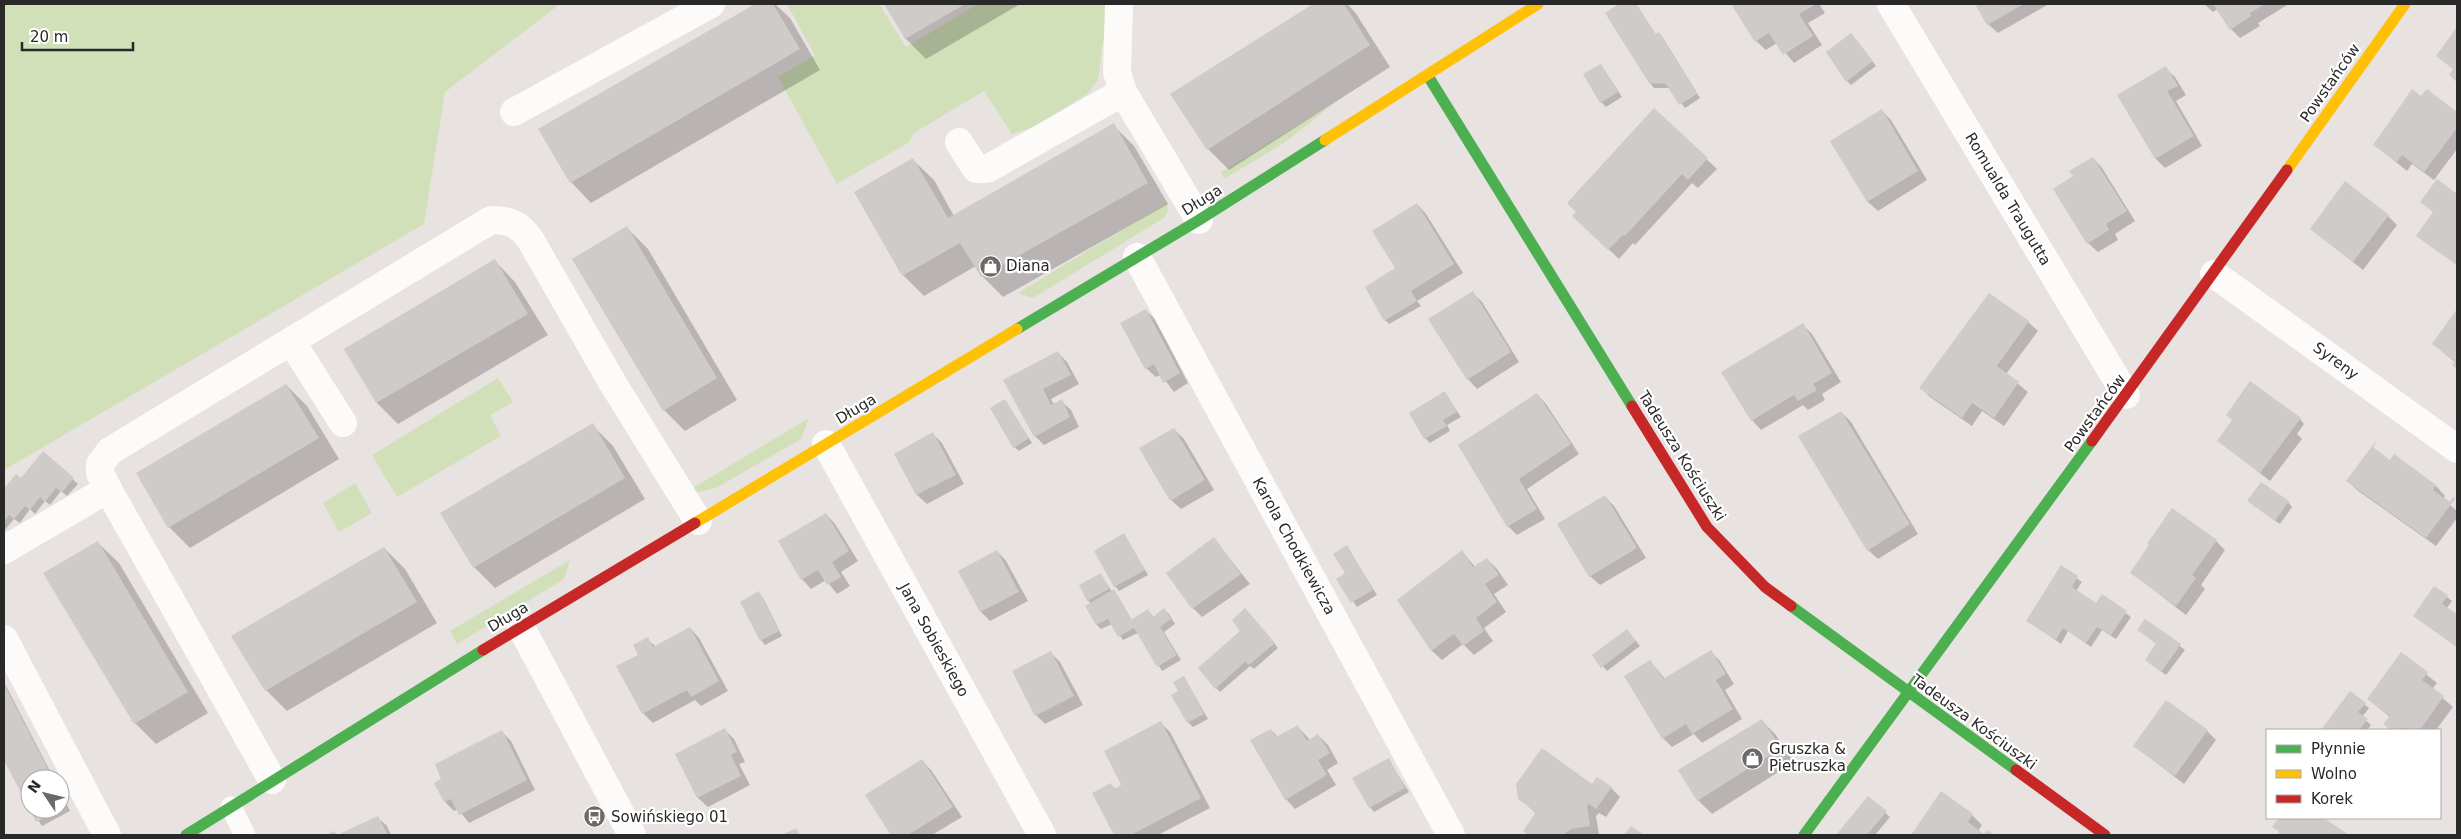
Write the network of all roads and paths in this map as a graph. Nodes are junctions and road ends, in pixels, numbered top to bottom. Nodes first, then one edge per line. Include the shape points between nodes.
1 (711, 4) edge
2 (1119, 4) edge
3 (1538, 4) edge
4 (1890, 4) edge
5 (2405, 4) edge
6 (1428, 76) junction
7 (1123, 92) junction
8 (514, 112) dead end
9 (959, 142) dead end
10 (1199, 220) junction
11 (1137, 257) junction
12 (2214, 274) junction
13 (291, 341) junction
14 (2126, 395) junction
15 (343, 423) dead end
16 (826, 444) junction
17 (2457, 449) edge
18 (108, 489) junction
19 (698, 521) junction
20 (4, 550) edge
21 (521, 627) junction
22 (4, 639) edge
23 (1909, 693) junction
24 (272, 780) junction
25 (231, 806) junction
26 (107, 835) edge
27 (186, 835) edge
28 (245, 835) edge
29 (632, 835) edge
30 (1042, 835) edge
31 (1451, 835) edge
32 (1804, 835) edge
33 (2105, 835) edge

1 - 8 street
2 - 7 street via 1117,72
3 - 6 street, Długa
4 - 14 street, Romualda Traugutta
5 - 12 street, Powstańców
6 - 10 street, Długa
6 - 23 street, Tadeusza Kościuszki via 1707,527 1765,587
7 - 9 street via 987,169 976,169
7 - 10 street
10 - 11 street, Długa
11 - 16 street, Długa
11 - 31 street, Karola Chodkiewicza
12 - 14 street, Powstańców
12 - 17 street, Syreny
13 - 15 street
13 - 18 street via 110,451 100,464 100,474
13 - 19 street via 491,220 507,220 521,227 530,239 612,382
14 - 23 street, Powstańców
16 - 19 street, Długa
16 - 30 street, Jana Sobieskiego
18 - 20 street
18 - 24 street
19 - 21 street, Długa
21 - 24 street, Długa
21 - 29 street
22 - 26 street
23 - 32 street, Powstańców
23 - 33 street, Tadeusza Kościuszki
24 - 25 street, Długa
25 - 27 street, Długa
25 - 28 lane

